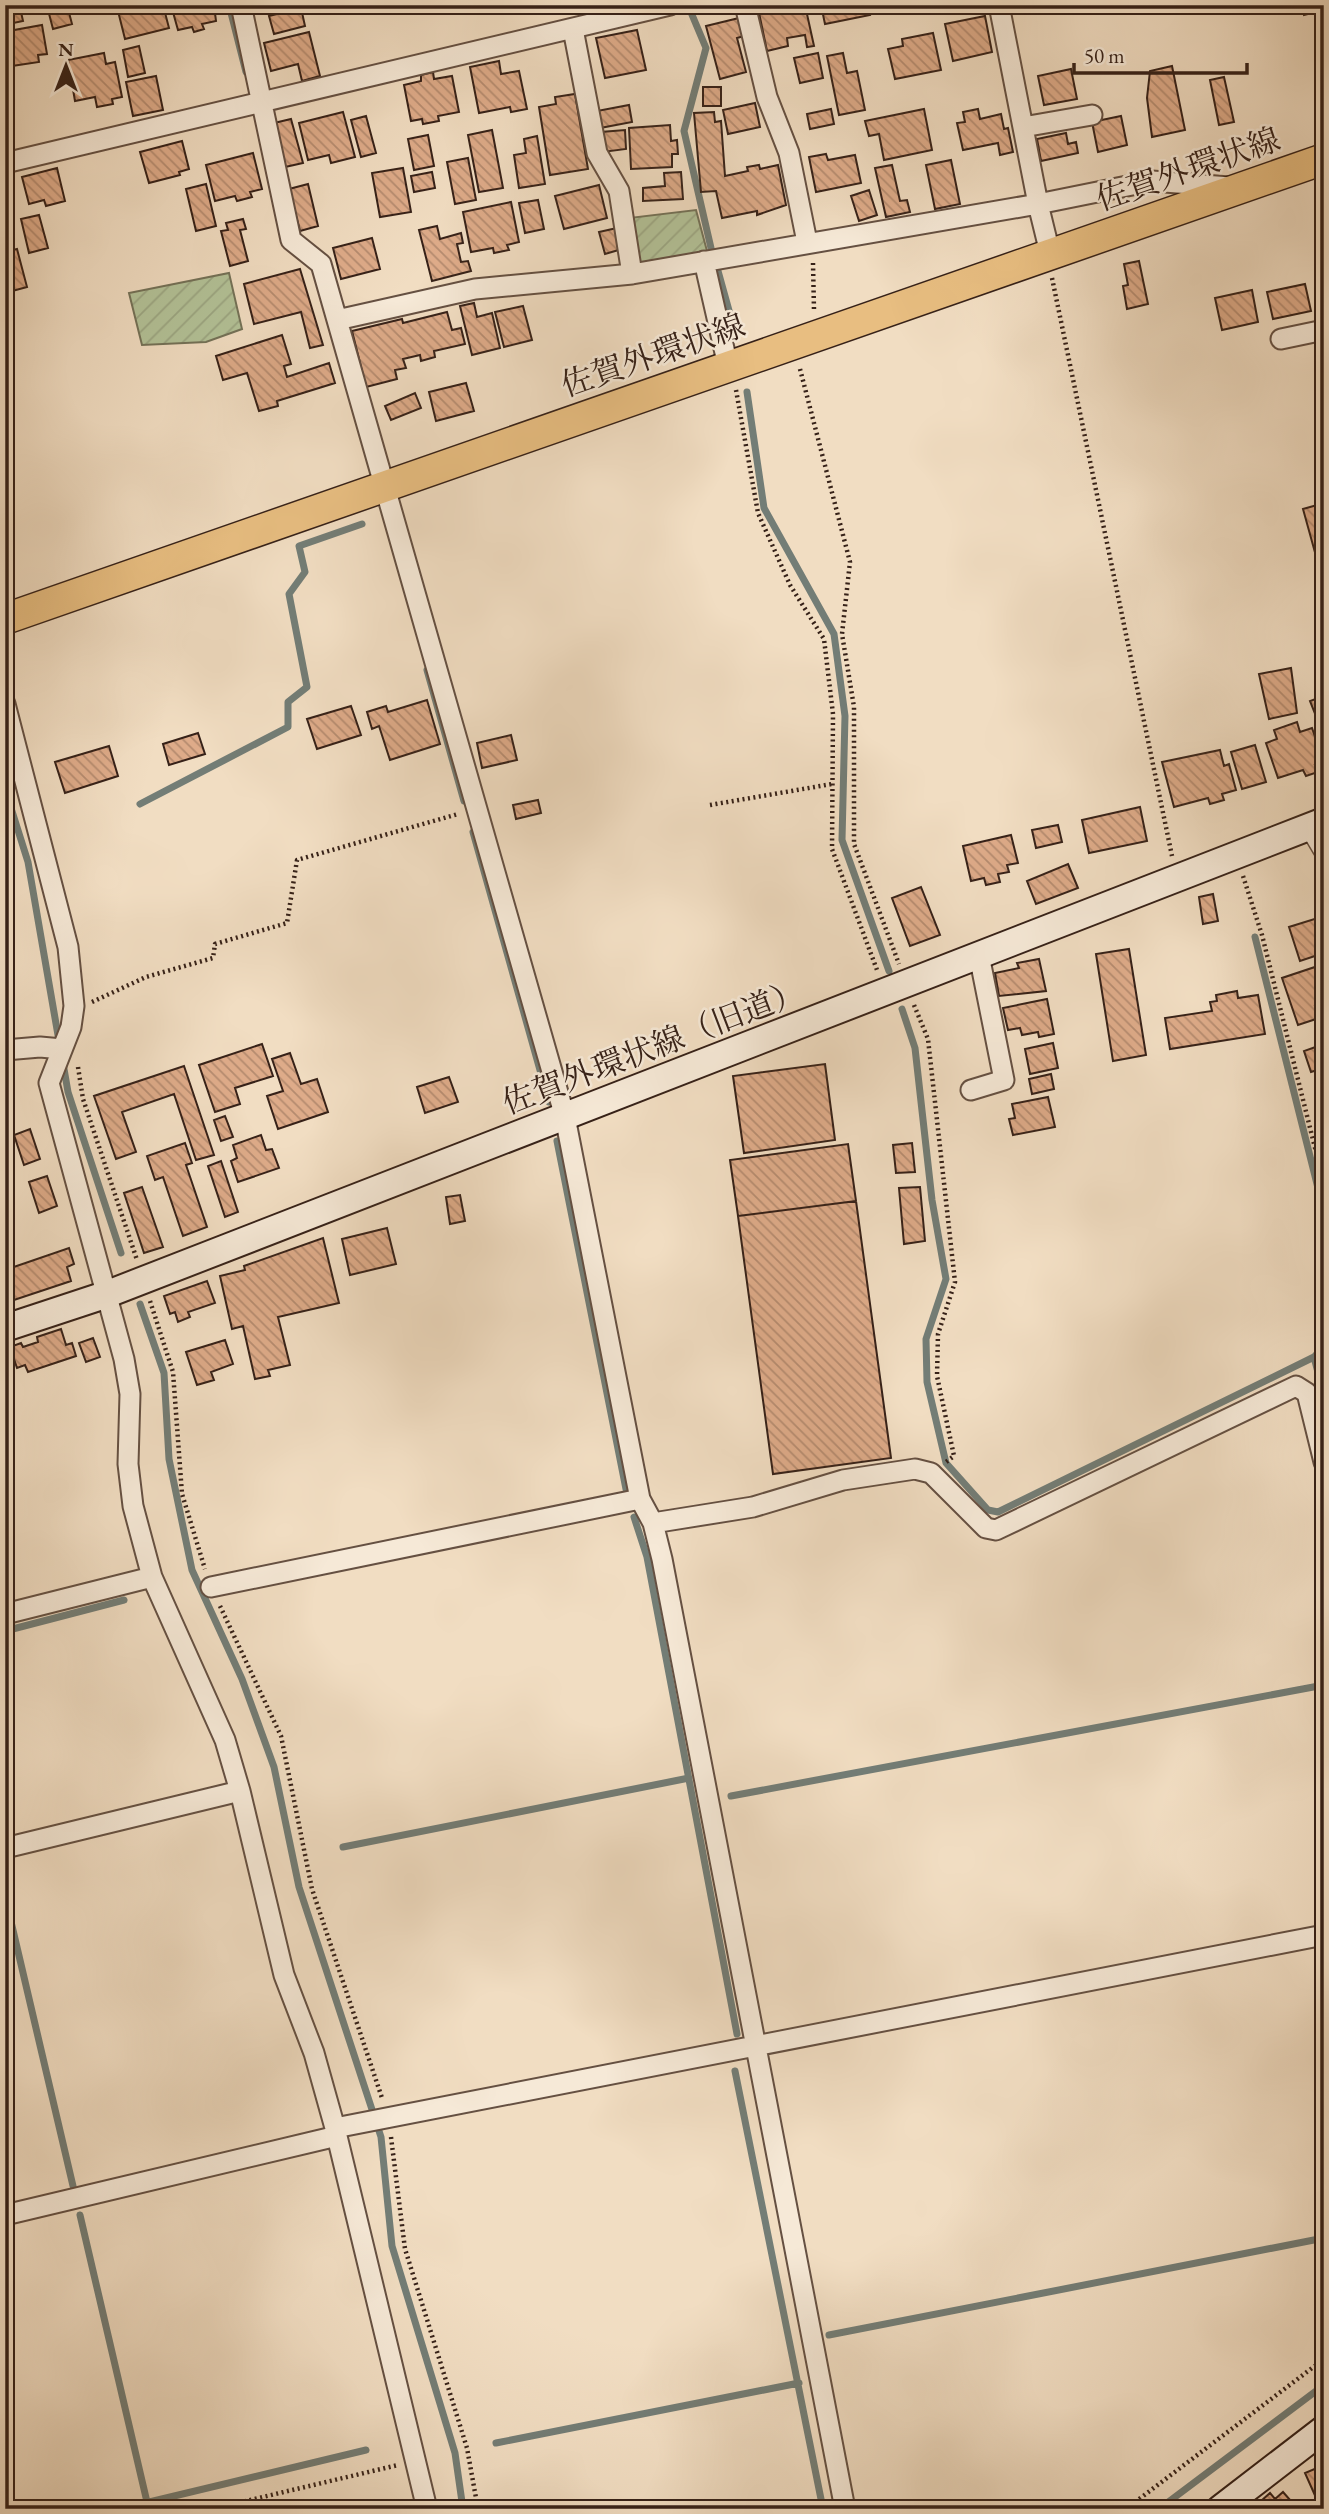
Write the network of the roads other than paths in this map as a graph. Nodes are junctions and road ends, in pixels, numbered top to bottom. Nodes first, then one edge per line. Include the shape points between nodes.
1 (241, 5) edge
2 (670, 5) edge
3 (745, 5) edge
4 (999, 5) edge
5 (573, 29) junction
6 (262, 104) junction
7 (1092, 115) dead end
8 (1023, 127) junction
9 (1324, 159) edge
10 (5, 163) edge
11 (1242, 188) junction
12 (1038, 204) junction
13 (807, 242) junction
14 (1050, 253) junction
15 (704, 261) junction
16 (632, 274) junction
17 (337, 320) junction
18 (1324, 330) edge
19 (1281, 338) dead end
20 (728, 366) junction
21 (384, 486) junction
22 (5, 619) edge
23 (5, 704) edge
24 (1314, 825) edge
25 (1324, 860) edge
26 (979, 955) junction
27 (5, 1050) edge
28 (70, 1056) junction
29 (971, 1090) dead end
30 (565, 1117) junction
31 (105, 1295) junction
32 (5, 1328) edge
33 (1324, 1462) edge
34 (640, 1499) junction
35 (653, 1523) junction
36 (152, 1577) junction
37 (211, 1587) road end
38 (5, 1614) edge
39 (240, 1791) junction
40 (5, 1848) edge
41 (1324, 1935) edge
42 (754, 2046) junction
43 (336, 2132) junction
44 (5, 2215) edge
45 (1324, 2429) edge
46 (427, 2509) edge
47 (845, 2509) edge
48 (1220, 2509) edge

1 - 6 street
2 - 5 street
3 - 13 street via 767,97 789,153
4 - 8 street
5 - 6 street
5 - 16 street via 597,153 619,191
6 - 10 street
6 - 17 street via 291,240 321,264
7 - 8 street
8 - 12 street
9 - 11 main road, 佐賀外環状線
11 - 12 street via 1152,181
11 - 14 main road, 佐賀外環状線
12 - 13 street
12 - 14 street
13 - 15 street
14 - 20 main road, 佐賀外環状線
15 - 16 street
15 - 20 street
16 - 17 street via 475,289
17 - 21 street
18 - 19 street
20 - 21 main road, 佐賀外環状線
21 - 22 main road, 佐賀外環状線
21 - 30 street
23 - 28 street via 68,947 74,1006
24 - 25 lane
24 - 26 street, 佐賀外環状線（旧道）
26 - 29 street via 1004,1080
26 - 30 street, 佐賀外環状線（旧道）
27 - 28 street via 40,1047
28 - 31 street via 48,1083
30 - 31 street, 佐賀外環状線（旧道）
30 - 34 street
31 - 32 street, 佐賀外環状線（旧道）
31 - 36 street via 130,1394 128,1464 133,1506
33 - 35 street via 1307,1394 1296,1386 996,1530 986,1528 931,1472 915,1469 844,1480 754,1507
34 - 35 street
34 - 37 street
35 - 42 street
36 - 38 street
36 - 39 street via 225,1740
39 - 40 street
39 - 43 street via 285,1975
41 - 42 street
42 - 43 street
42 - 47 street
43 - 44 street
43 - 46 street
45 - 48 street

